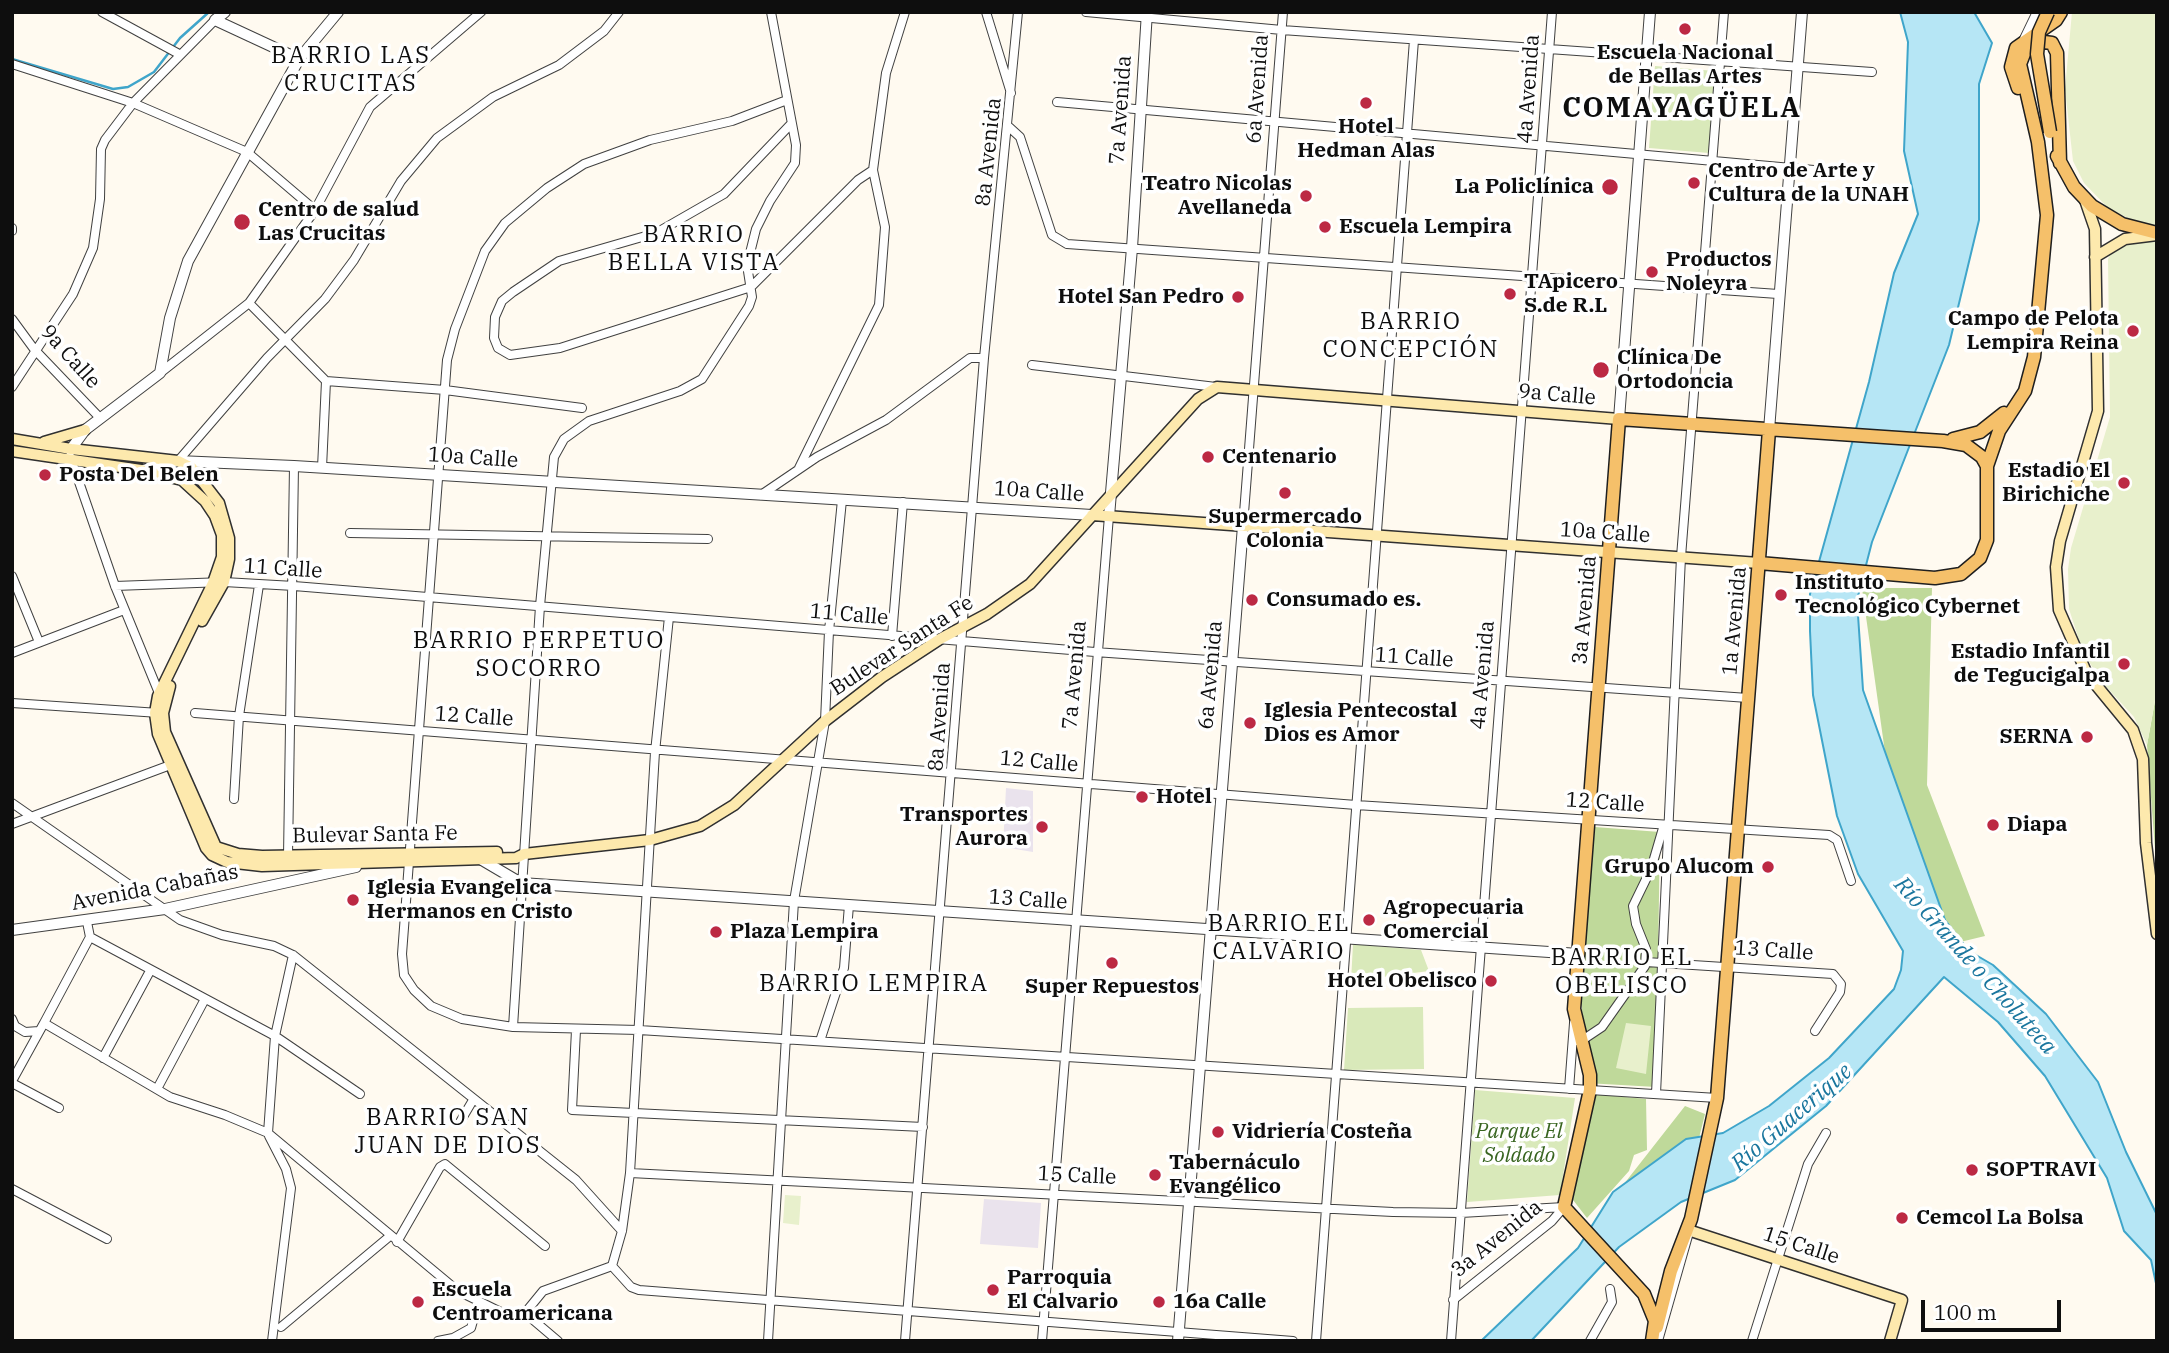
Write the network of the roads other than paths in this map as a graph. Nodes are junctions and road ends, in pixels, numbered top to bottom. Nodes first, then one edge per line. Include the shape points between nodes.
1 (102, 12) edge
2 (225, 12) edge
3 (338, 12) edge
4 (481, 12) edge
5 (619, 12) edge
6 (771, 12) edge
7 (905, 12) edge
8 (986, 12) edge
9 (1018, 12) edge
10 (1086, 12) edge
11 (1283, 12) edge
12 (1552, 12) edge
13 (1650, 12) edge
14 (1724, 12) edge
15 (1801, 12) edge
16 (2038, 12) edge
17 (2048, 12) edge
18 (2060, 12) edge
19 (1147, 16) edge
20 (215, 20) junction
21 (1282, 30) junction
22 (2025, 39) junction
23 (1414, 40) junction
24 (1548, 50) junction
25 (177, 53) junction
26 (1646, 58) junction
27 (299, 59) junction
28 (1720, 63) junction
29 (12, 64) edge
30 (1797, 69) junction
31 (1872, 72) dead end
32 (1012, 97) junction
33 (787, 100) junction
34 (1057, 102) dead end
35 (133, 103) junction
36 (1139, 110) junction
37 (1275, 122) junction
38 (792, 124) junction
39 (1009, 127) junction
40 (1407, 134) junction
41 (1543, 146) junction
42 (247, 152) junction
43 (1640, 154) junction
44 (1714, 161) junction
45 (2060, 163) junction
46 (1790, 168) junction
47 (873, 170) junction
48 (1825, 172) dead end
49 (2084, 198) junction
50 (315, 210) junction
51 (2157, 234) edge
52 (1132, 248) junction
53 (1264, 257) junction
54 (2095, 257) junction
55 (1397, 268) junction
56 (1531, 276) junction
57 (1628, 284) junction
58 (751, 287) junction
59 (1704, 289) junction
60 (1778, 295) junction
61 (249, 303) junction
62 (12, 319) edge
63 (286, 338) junction
64 (34, 349) junction
65 (984, 358) junction
66 (1031, 365) dead end
67 (160, 373) junction
68 (1120, 376) junction
69 (326, 381) junction
70 (12, 387) edge
71 (1217, 387) junction
72 (1252, 389) junction
73 (445, 390) junction
74 (1387, 400) junction
75 (582, 408) dead end
76 (1521, 411) junction
77 (100, 418) junction
78 (1619, 419) junction
79 (1692, 424) junction
80 (85, 430) junction
81 (1769, 430) junction
82 (12, 439) edge
83 (1938, 441) junction
84 (34, 443) junction
85 (12, 451) edge
86 (71, 455) junction
87 (178, 461) junction
88 (295, 466) junction
89 (1987, 466) junction
90 (322, 468) junction
91 (799, 468) junction
92 (141, 470) junction
93 (439, 475) junction
94 (551, 482) junction
95 (1111, 493) junction
96 (761, 495) junction
97 (842, 500) junction
98 (903, 502) junction
99 (975, 506) junction
100 (1092, 515) junction
101 (1109, 516) junction
102 (1243, 526) junction
103 (350, 533) dead end
104 (435, 534) junction
105 (546, 536) junction
106 (1377, 536) junction
107 (708, 540) dead end
108 (1511, 545) junction
109 (1610, 553) junction
110 (1681, 557) junction
111 (1759, 563) junction
112 (12, 576) edge
113 (219, 582) junction
114 (259, 585) junction
115 (115, 586) junction
116 (294, 586) junction
117 (430, 598) junction
118 (540, 606) junction
119 (124, 610) junction
120 (669, 617) junction
121 (965, 626) junction
122 (829, 631) junction
123 (892, 636) junction
124 (940, 639) junction
125 (963, 640) junction
126 (39, 642) junction
127 (1095, 652) junction
128 (12, 653) edge
129 (1232, 661) junction
130 (1366, 672) junction
131 (1500, 683) junction
132 (1598, 690) junction
133 (1673, 695) junction
134 (162, 698) junction
135 (1748, 698) junction
136 (12, 703) edge
137 (159, 713) junction
138 (195, 713) dead end
139 (239, 716) junction
140 (292, 720) junction
141 (825, 721) junction
142 (420, 731) junction
143 (531, 740) junction
144 (655, 752) junction
145 (783, 762) junction
146 (174, 763) junction
147 (819, 765) junction
148 (953, 773) junction
149 (1085, 784) junction
150 (1221, 794) junction
151 (234, 800) dead end
152 (12, 803) edge
153 (1356, 805) junction
154 (1490, 813) junction
155 (34, 816) junction
156 (1589, 819) junction
157 (12, 824) edge
158 (1665, 825) junction
159 (1739, 831) junction
160 (650, 840) junction
161 (524, 854) junction
162 (359, 855) junction
163 (288, 856) junction
164 (227, 857) junction
165 (411, 858) junction
166 (482, 860) junction
167 (381, 863) junction
168 (342, 864) junction
169 (305, 877) junction
170 (1851, 881) dead end
171 (521, 883) junction
172 (647, 894) junction
173 (794, 901) junction
174 (849, 905) junction
175 (165, 909) junction
176 (940, 914) junction
177 (87, 922) junction
178 (1075, 922) junction
179 (12, 930) edge
180 (1210, 931) junction
181 (2157, 934) edge
182 (90, 937) junction
183 (1346, 940) junction
184 (1479, 949) junction
185 (1579, 954) junction
186 (293, 955) junction
187 (1646, 962) junction
188 (1662, 962) junction
189 (1730, 967) junction
190 (150, 971) junction
191 (205, 999) junction
192 (12, 1019) edge
193 (44, 1023) junction
194 (513, 1027) junction
195 (576, 1030) junction
196 (639, 1030) junction
197 (39, 1031) junction
198 (1815, 1031) dead end
199 (275, 1036) junction
200 (785, 1039) junction
201 (820, 1041) junction
202 (1577, 1041) junction
203 (931, 1047) junction
204 (1064, 1056) junction
205 (103, 1058) junction
206 (1200, 1064) junction
207 (1336, 1072) junction
208 (12, 1082) edge
209 (1469, 1083) junction
210 (157, 1089) junction
211 (1569, 1089) junction
212 (1590, 1090) junction
213 (359, 1094) dead end
214 (1656, 1094) junction
215 (473, 1100) junction
216 (1716, 1103) junction
217 (59, 1108) dead end
218 (634, 1114) junction
219 (781, 1121) junction
220 (460, 1122) dead end
221 (923, 1127) junction
222 (268, 1133) junction
223 (1826, 1133) dead end
224 (630, 1173) junction
225 (777, 1180) junction
226 (918, 1187) junction
227 (12, 1189) edge
228 (1053, 1193) junction
229 (1189, 1202) junction
230 (1564, 1207) junction
231 (1326, 1208) junction
232 (1461, 1213) junction
233 (1689, 1224) junction
234 (622, 1231) junction
235 (107, 1239) dead end
236 (393, 1239) junction
237 (545, 1246) dead end
238 (1779, 1259) junction
239 (612, 1266) junction
240 (1610, 1289) dead end
241 (770, 1300) junction
242 (1453, 1300) junction
243 (478, 1303) junction
244 (908, 1310) junction
245 (525, 1314) junction
246 (1044, 1322) junction
247 (281, 1327) dead end
248 (1178, 1336) edge
249 (272, 1341) edge
250 (438, 1341) edge
251 (558, 1341) edge
252 (768, 1341) edge
253 (905, 1341) edge
254 (1042, 1341) edge
255 (1293, 1341) edge
256 (1316, 1341) edge
257 (1451, 1341) edge
258 (1590, 1341) edge
259 (1652, 1341) edge
260 (1752, 1341) edge
261 (1890, 1341) edge

1 - 25 street
2 - 20 street
3 - 27 street
4 - 50 street via 370,107
5 - 63 street via 604,31 559,65 493,97 437,138 401,181 340,279
6 - 33 street
7 - 47 street via 886,73
8 - 32 street
9 - 32 street, 8a Avenida
10 - 19 street
11 - 21 street, 6a Avenida
12 - 24 street, 4a Avenida
13 - 26 street, 3a Avenida
14 - 28 street
15 - 30 street, 1a Avenida
16 - 22 street
17 - 45 main road, bridge via 2039,32 2037,54
18 - 22 main road via 2056,20
19 - 21 street
19 - 36 street, 7a Avenida
20 - 25 street
20 - 27 street
21 - 23 street
21 - 37 street, 6a Avenida
22 - 83 main road via 2013,53 2011,67 2031,144 2040,215 2025,371 2005,413 1993,424 1963,438
23 - 24 street
23 - 40 street
24 - 26 street
24 - 41 street, 4a Avenida
25 - 35 street
26 - 28 street
26 - 43 street, 3a Avenida
27 - 42 street
28 - 30 street
28 - 44 street
29 - 35 street
30 - 31 street
30 - 46 street, 1a Avenida
32 - 39 street, 8a Avenida
33 - 38 street
33 - 73 street via 584,164 505,223 485,251 459,318 447,360
34 - 36 street
35 - 42 street
35 - 64 street via 101,149 93,248 73,294
36 - 37 street
36 - 52 street, 7a Avenida
37 - 40 street
37 - 53 street, 6a Avenida
38 - 58 street via 795,163 757,229 747,265
38 - 58 street via 714,200 656,233 559,261 513,292 502,301 495,317 494,338 498,348 510,355 560,348
39 - 52 street via 1020,136 1052,235 1058,241
39 - 65 street, 8a Avenida
40 - 41 street
40 - 55 street
41 - 43 street
41 - 56 street, 4a Avenida
42 - 50 street
42 - 67 street via 188,261 170,318
43 - 44 street
43 - 57 street, 3a Avenida
44 - 46 street
44 - 59 street
45 - 49 main road
45 - 89 main road via 2057,53 2052,43 2044,42 2025,51 2020,64 2038,142 2047,215 2034,357 2025,391 1999,431
46 - 48 street
46 - 60 street, 1a Avenida
47 - 58 street
47 - 91 street via 885,227 878,305
49 - 51 main road via 2122,224
49 - 54 main road via 2095,229
50 - 61 street
51 - 54 main road via 2126,239
52 - 53 street
52 - 68 street, 7a Avenida
53 - 55 street
53 - 72 street, 6a Avenida
54 - 181 main road via 2098,411 2060,541 2056,567 2059,610 2087,674 2133,730 2143,759 2146,843
55 - 56 street
55 - 74 street
56 - 57 street
56 - 76 street, 4a Avenida
57 - 59 street
57 - 78 street, 3a Avenida
58 - 94 street via 749,306 702,379 680,391 589,421 572,432 557,449
59 - 60 street
59 - 79 street
60 - 81 street, 1a Avenida
61 - 63 street
61 - 67 street
62 - 64 street, 9a Calle
63 - 69 street
63 - 87 street
64 - 70 street
64 - 77 street, 9a Calle
65 - 91 street via 970,358 886,420
65 - 99 street, 8a Avenida
66 - 68 street
67 - 77 street
68 - 71 street
68 - 95 street, 7a Avenida
69 - 73 street
69 - 90 street
71 - 72 main road
71 - 95 main road, Bulevar Santa Fe via 1198,400
72 - 74 main road, 9a Calle
72 - 102 street, 6a Avenida
73 - 75 street
73 - 93 street
74 - 76 main road, 9a Calle
74 - 106 street
76 - 78 main road, 9a Calle
76 - 108 street, 4a Avenida
77 - 80 street
78 - 79 main road, 9a Calle
78 - 109 main road, 3a Avenida
79 - 81 main road, 9a Calle
79 - 110 street
80 - 84 main road
80 - 86 street
81 - 83 main road, 9a Calle
81 - 111 main road, 1a Avenida
82 - 84 main road
83 - 89 main road via 1966,444
84 - 86 main road
85 - 86 main road
86 - 87 main road
86 - 92 main road
86 - 115 street
87 - 88 street, 10a Calle
87 - 92 street, 10a Calle
87 - 113 main road via 201,477 219,503 229,538 229,558
88 - 90 street, 10a Calle
88 - 116 street
89 - 111 main road, 10a Calle via 1985,548 1961,574 1935,578
90 - 93 street, 10a Calle
91 - 96 street
92 - 113 main road via 182,480 205,500 222,535
93 - 94 street, 10a Calle
93 - 104 street
94 - 96 street, 10a Calle
94 - 105 street
95 - 100 main road, Bulevar Santa Fe
95 - 101 street, 7a Avenida
96 - 97 street, 10a Calle
97 - 98 street, 10a Calle
97 - 122 street
98 - 99 street, 10a Calle
98 - 123 street
99 - 100 street, 10a Calle
99 - 121 street, 8a Avenida
100 - 101 main road, 10a Calle
100 - 121 main road, Bulevar Santa Fe via 1030,584
101 - 102 main road, 10a Calle
101 - 127 street, 7a Avenida
102 - 106 main road, 10a Calle
102 - 129 street, 6a Avenida
103 - 104 street
104 - 105 street
104 - 117 street
105 - 107 street
105 - 118 street
106 - 108 main road, 10a Calle
106 - 130 street
108 - 109 main road, 10a Calle
108 - 131 street, 4a Avenida
109 - 110 main road, 10a Calle
109 - 132 main road, 3a Avenida
110 - 111 main road, 10a Calle
110 - 133 street
111 - 135 main road, 1a Avenida
112 - 126 street
113 - 114 street, 11 Calle
113 - 115 street, 11 Calle
113 - 134 main road
114 - 116 street, 11 Calle
114 - 139 street
115 - 119 street
116 - 117 street, 11 Calle
116 - 140 street
117 - 118 street, 11 Calle
117 - 142 street
118 - 120 street, 11 Calle
118 - 143 street
119 - 126 street
119 - 134 street
120 - 122 street, 11 Calle
120 - 144 street
121 - 124 main road, Bulevar Santa Fe
121 - 125 street, 8a Avenida
122 - 123 street, 11 Calle
122 - 141 street
123 - 124 street, 11 Calle
124 - 125 street, 11 Calle
124 - 141 main road, Bulevar Santa Fe
125 - 127 street, 11 Calle
125 - 148 street, 8a Avenida
126 - 128 street
127 - 129 street, 11 Calle
127 - 149 street, 7a Avenida
129 - 130 street, 11 Calle
129 - 150 street, 6a Avenida
130 - 131 street, 11 Calle
130 - 153 street
131 - 132 street, 11 Calle
131 - 154 street, 4a Avenida
132 - 133 street, 11 Calle
132 - 156 main road, 3a Avenida
133 - 135 street, 11 Calle
133 - 158 street
134 - 137 main road
135 - 159 main road, 1a Avenida
136 - 137 street
137 - 146 main road via 158,734
138 - 139 street, 12 Calle
139 - 140 street, 12 Calle
139 - 151 street
140 - 142 street, 12 Calle
140 - 163 street
141 - 145 main road, Bulevar Santa Fe
141 - 147 street
142 - 143 street, 12 Calle
142 - 165 street
143 - 144 street, 12 Calle
143 - 161 street
144 - 145 street, 12 Calle
144 - 160 street
145 - 147 street, 12 Calle
145 - 160 main road, Bulevar Santa Fe via 719,816 677,835
146 - 155 street
146 - 164 main road via 206,848 212,855
147 - 148 street, 12 Calle
147 - 173 street
148 - 149 street, 12 Calle
148 - 176 street, 8a Avenida
149 - 150 street, 12 Calle
149 - 178 street, 7a Avenida
150 - 153 street, 12 Calle
150 - 180 street, 6a Avenida
152 - 155 street
153 - 154 street, 12 Calle
153 - 183 street
154 - 156 street, 12 Calle
154 - 184 street, 4a Avenida
155 - 157 street
155 - 175 street
156 - 158 street, 12 Calle
156 - 185 main road, 3a Avenida
158 - 159 street, 12 Calle
158 - 187 street via 1633,906
158 - 188 street
159 - 170 street, 12 Calle via 1837,839
159 - 189 main road, 1a Avenida
160 - 161 main road, Bulevar Santa Fe
160 - 172 street
161 - 165 main road, Bulevar Santa Fe
161 - 166 main road, Bulevar Santa Fe
161 - 171 street
162 - 163 main road, Bulevar Santa Fe
162 - 165 main road, Bulevar Santa Fe
162 - 168 street, Avenida Cabañas
163 - 164 main road, Bulevar Santa Fe
164 - 168 main road, Bulevar Santa Fe via 262,866
165 - 166 main road, Bulevar Santa Fe
165 - 167 main road, Bulevar Santa Fe
165 - 194 street via 404,975 431,1006 462,1019
166 - 171 street, 13 Calle
167 - 168 main road, Bulevar Santa Fe
167 - 169 street, Avenida Cabañas
168 - 169 street, Avenida Cabañas
169 - 175 street, Avenida Cabañas
171 - 172 street, 13 Calle
171 - 194 street
172 - 173 street, 13 Calle
172 - 196 street
173 - 174 street, 13 Calle
173 - 200 street
174 - 176 street, 13 Calle
174 - 201 street via 844,968
175 - 177 street, Avenida Cabañas
175 - 186 street via 180,920
176 - 178 street, 13 Calle
176 - 203 street, 8a Avenida
177 - 179 street, Avenida Cabañas
177 - 182 street
178 - 180 street, 13 Calle
178 - 204 street, 7a Avenida
180 - 183 street, 13 Calle
180 - 206 street, 6a Avenida
182 - 190 street
182 - 193 street
183 - 184 street, 13 Calle
183 - 207 street
184 - 185 street, 13 Calle
184 - 209 street, 4a Avenida
185 - 202 main road, 3a Avenida
186 - 199 street
186 - 215 street
187 - 188 street, 13 Calle
187 - 202 street via 1610,1019
188 - 189 street, 13 Calle
188 - 214 street
189 - 198 street, 13 Calle via 1833,974 1841,984 1840,992
189 - 216 main road, 1a Avenida
190 - 191 street
190 - 205 street
191 - 199 street
191 - 210 street
192 - 197 street via 25,1032
193 - 197 street
193 - 205 street
194 - 195 street
195 - 196 street
195 - 218 street via 572,1110
196 - 200 street
196 - 218 street
197 - 208 street
199 - 213 street
199 - 222 street
200 - 201 street
200 - 219 street
201 - 203 street
202 - 211 street
202 - 212 main road, 3a Avenida via 1590,1074
203 - 204 street
203 - 221 street, 8a Avenida
204 - 206 street
204 - 228 street, 7a Avenida
205 - 210 street
206 - 207 street
206 - 229 street, 6a Avenida
207 - 209 street
207 - 231 street
208 - 217 street
209 - 211 street
209 - 232 street, 4a Avenida
210 - 222 street
211 - 212 street
212 - 214 street
212 - 230 main road, 3a Avenida
214 - 216 street
215 - 220 street
215 - 234 street via 576,1181
216 - 233 main road, 1a Avenida
218 - 219 street
218 - 224 street
219 - 221 street
219 - 225 street
221 - 226 street, 8a Avenida
222 - 236 street
222 - 249 street via 290,1188
223 - 238 street via 1808,1164
224 - 225 street, 15 Calle
224 - 234 street
225 - 226 street, 15 Calle
225 - 241 street
226 - 228 street, 15 Calle
226 - 244 street, 8a Avenida
227 - 235 street
228 - 229 street, 15 Calle
228 - 246 street, 7a Avenida
229 - 231 street, 15 Calle
229 - 248 street, 6a Avenida
230 - 232 street, 15 Calle
230 - 242 street, 3a Avenida
230 - 259 main road, 3a Avenida via 1638,1287 1651,1308
231 - 232 street, 15 Calle
231 - 256 street
232 - 242 street, 4a Avenida
233 - 238 main road, 15 Calle
233 - 259 main road, 1a Avenida
233 - 259 street, 1a Avenida via 1688,1245
234 - 239 street
236 - 237 street via 440,1167 447,1164
236 - 243 street
236 - 247 street
238 - 260 street
238 - 261 main road, 15 Calle via 1902,1300
239 - 241 street via 639,1290
239 - 245 street via 542,1291
240 - 258 street via 1612,1302
241 - 244 street
241 - 252 street
242 - 257 street, 4a Avenida
243 - 245 street via 508,1315
243 - 250 street via 471,1328
244 - 246 street
244 - 253 street, 8a Avenida
245 - 251 street
246 - 248 street
246 - 254 street, 7a Avenida
248 - 255 street

